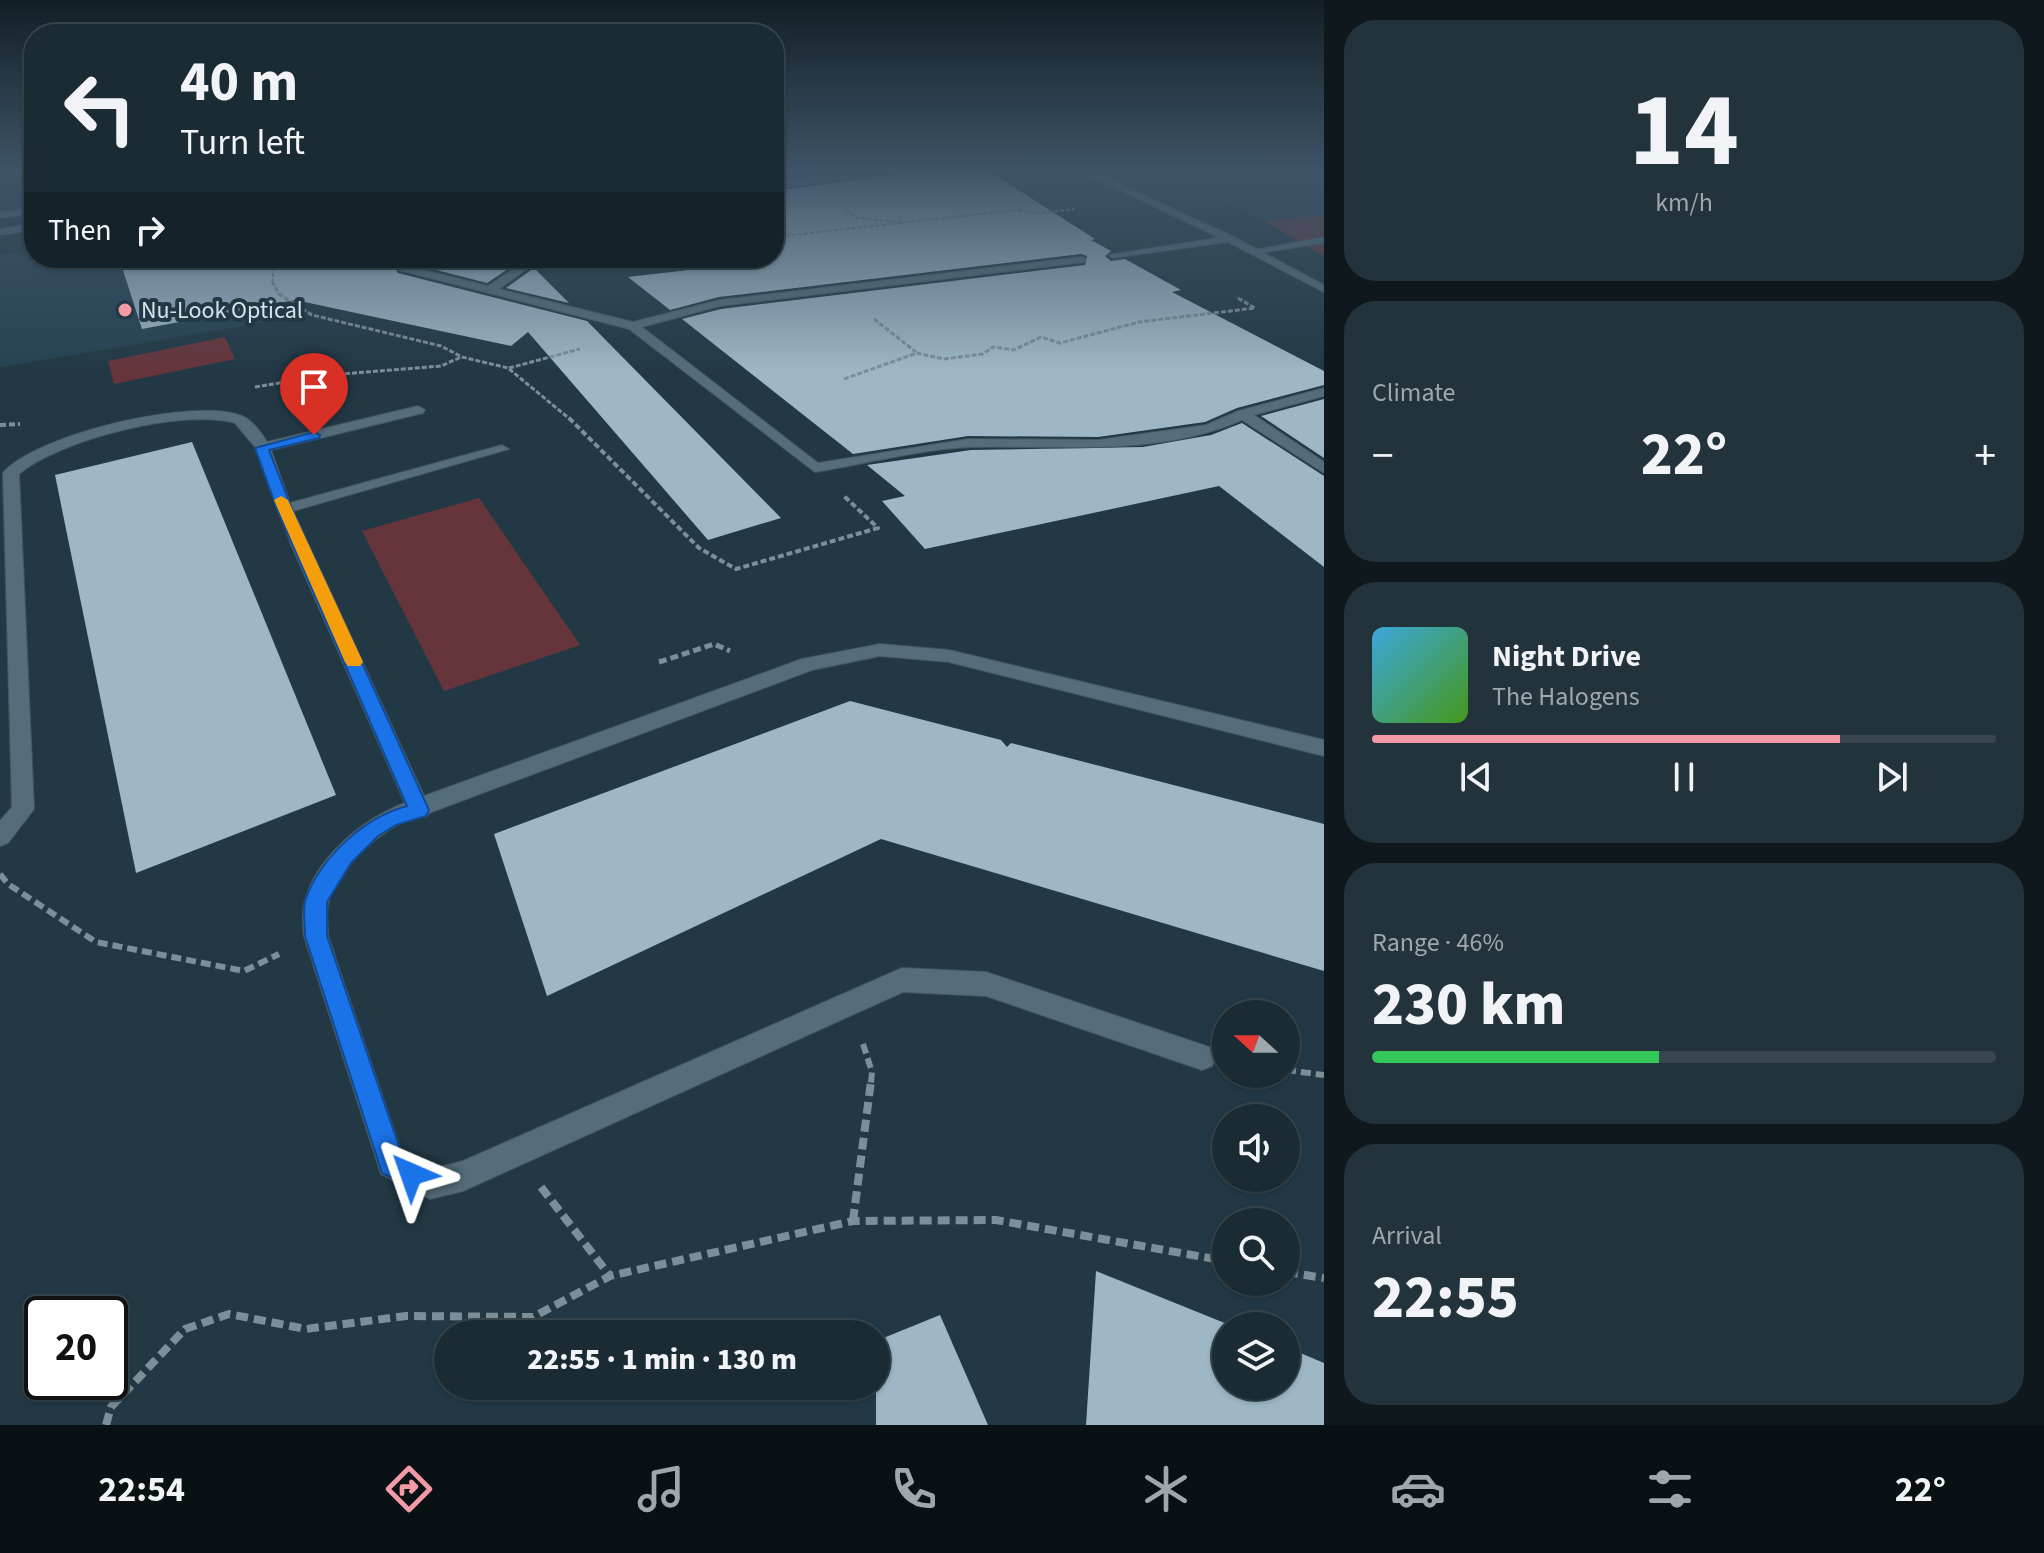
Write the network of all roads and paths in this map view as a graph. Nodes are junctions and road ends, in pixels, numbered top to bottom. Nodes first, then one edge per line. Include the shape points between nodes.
1 (1230, 239) joint
2 (1324, 240) edge
3 (1255, 251) junction
4 (1113, 255) dead end
5 (1081, 260) dead end
6 (272, 268) edge
7 (403, 268) edge
8 (522, 268) edge
9 (1324, 289) edge
10 (490, 290) junction
11 (1236, 297) dead end
12 (633, 326) junction
13 (550, 357) dead end
14 (508, 368) junction
15 (844, 379) dead end
16 (1324, 392) edge
17 (418, 410) dead end
18 (1243, 414) junction
19 (262, 448) junction
20 (502, 449) dead end
21 (815, 468) junction
22 (1324, 469) edge
23 (284, 509) junction
24 (1324, 748) edge
25 (419, 810) junction
26 (0, 837) edge
27 (0, 874) edge
28 (316, 936) junction
29 (850, 1006) junction
30 (1202, 1057) dead end
31 (1300, 1072) edge
32 (1324, 1075) edge
33 (516, 1154) junction
34 (853, 1221) junction
35 (1212, 1259) edge
36 (1300, 1274) edge
37 (610, 1276) junction
38 (1324, 1278) edge
39 (106, 1425) edge

1 - 3 street
1 - 4 street
2 - 3 street
3 - 9 street
5 - 12 street via 719,303
6 - 14 path via 270,278 279,294 312,315
7 - 10 street
8 - 10 street
10 - 12 street
11 - 15 path via 1255,308 1139,322 1060,343 1041,337 1014,350 993,347 983,354 944,359 917,353
12 - 21 street
13 - 14 path
14 - 21 path via 561,410 699,548 736,569 878,528
16 - 18 street
17 - 19 street
18 - 21 street via 1209,429 1098,444 968,443
18 - 22 street
19 - 23 street
19 - 26 street via 240,421 216,413 187,414 64,442 37,453 11,473 23,809
20 - 23 street
23 - 25 street
24 - 25 street via 962,659 880,650 809,664
25 - 28 street via 380,824 344,857 316,900
27 - 28 path via 96,942 111,945 244,971
28 - 33 street via 391,1164 430,1184
29 - 30 street via 902,980 986,984
29 - 33 street
29 - 34 path via 872,1072
31 - 32 path
33 - 37 path
34 - 35 path via 996,1220
34 - 37 path
36 - 38 path
37 - 39 path via 533,1317 406,1316 306,1329 229,1314 185,1329 111,1407

